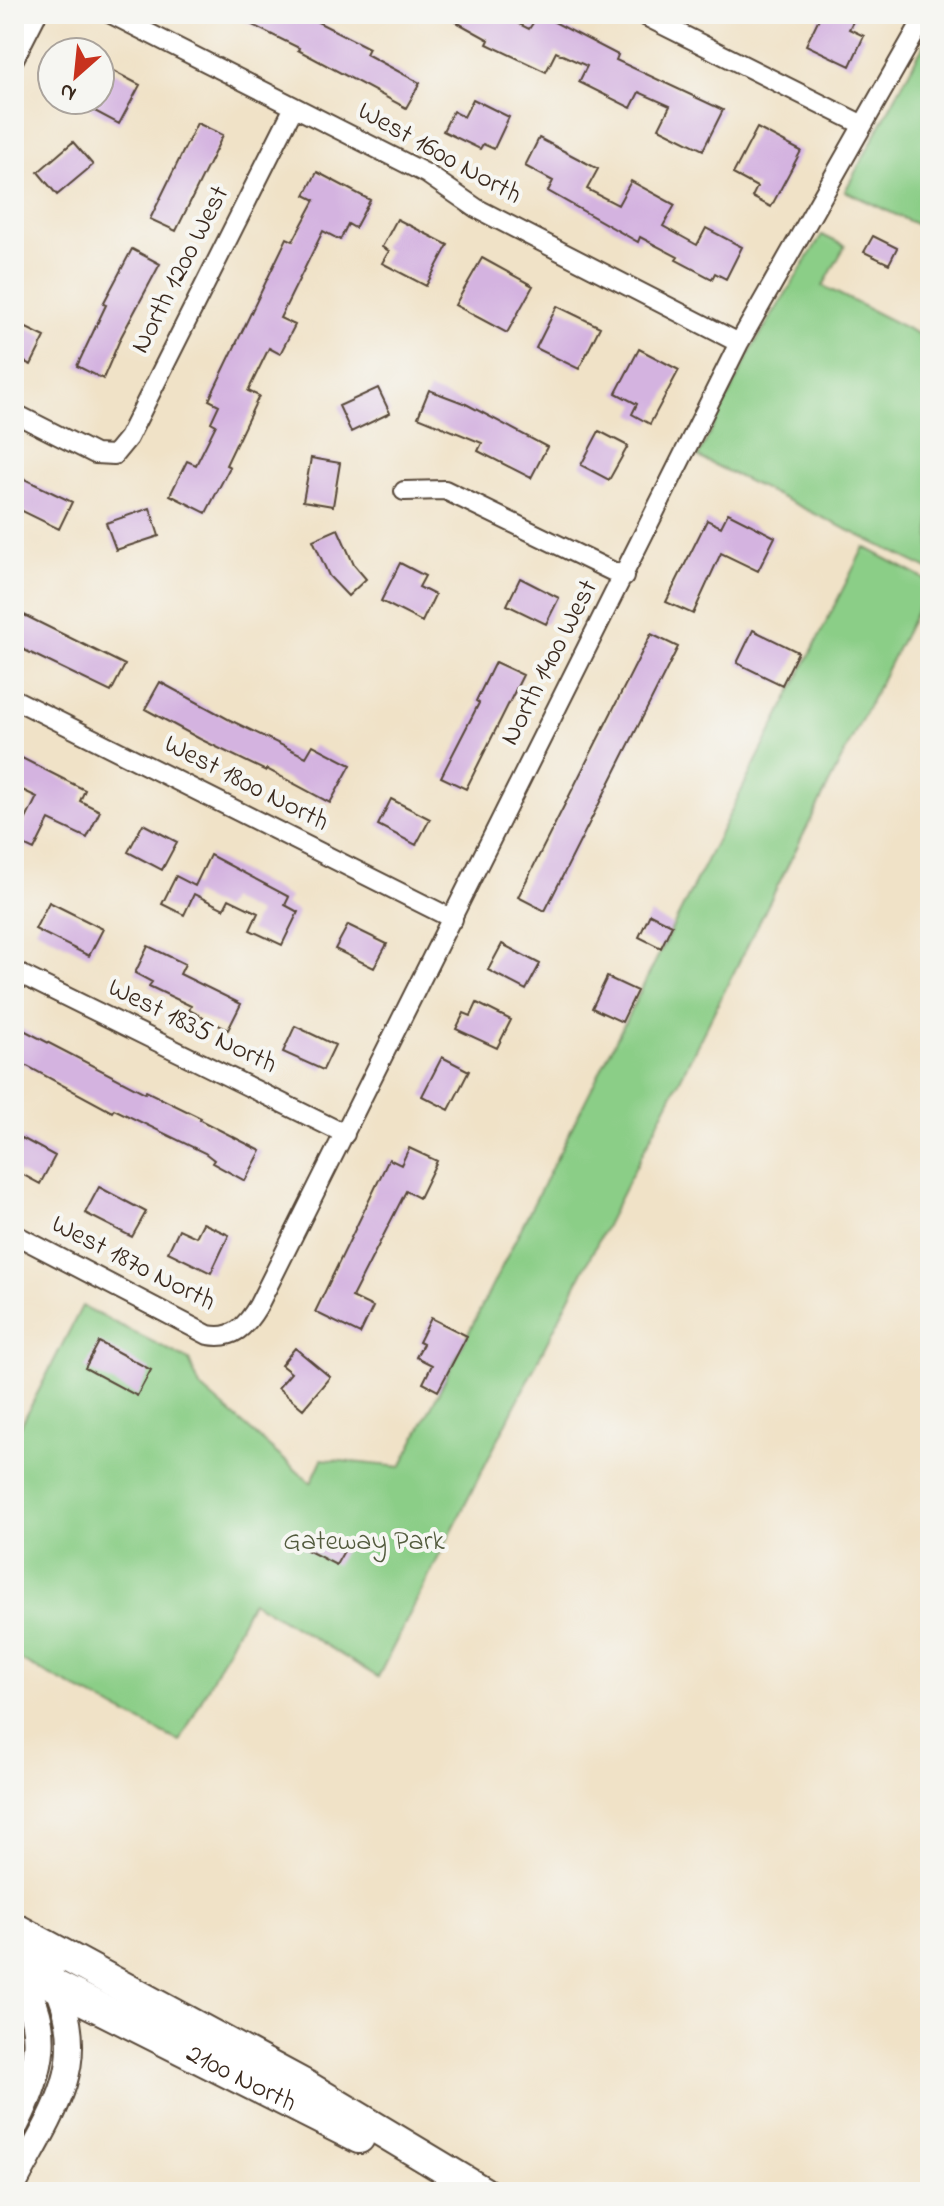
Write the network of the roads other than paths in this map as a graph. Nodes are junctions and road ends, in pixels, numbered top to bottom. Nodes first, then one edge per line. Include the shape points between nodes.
1 (37, 14) edge
2 (111, 14) edge
3 (641, 14) edge
4 (926, 14) edge
5 (14, 59) edge
6 (294, 107) junction
7 (863, 125) junction
8 (739, 343) junction
9 (14, 413) edge
10 (404, 491) dead end
11 (624, 577) junction
12 (14, 699) edge
13 (453, 919) junction
14 (14, 971) edge
15 (345, 1134) junction
16 (14, 1234) edge
17 (228, 1336) joint
18 (14, 1928) edge
19 (14, 1965) edge
20 (14, 1974) edge
21 (57, 1986) junction
22 (14, 2123) edge
23 (14, 2185) edge
24 (468, 2192) edge
25 (483, 2192) edge

1 - 5 street
2 - 6 street, West 1600 North
3 - 7 street
4 - 7 street, North 1400 West
6 - 8 street, West 1600 North via 427,174 517,230
6 - 9 street, North 1200 West via 128,438 114,455 95,454
7 - 8 street, North 1400 West
8 - 11 street, North 1400 West
10 - 11 street via 445,490
11 - 13 street, North 1400 West
12 - 13 street, West 1800 North
13 - 15 street, North 1400 West
14 - 15 street, West 1835 North
15 - 17 street, North 1400 West via 258,1306 244,1328
16 - 17 street, West 1870 North via 208,1335
18 - 21 main road
18 - 25 highway via 320,2094
19 - 21 highway, 2100 North
20 - 22 highway via 35,2013 39,2047 34,2080
21 - 23 main road via 69,2031 68,2066 58,2099
21 - 24 highway, 2100 North

